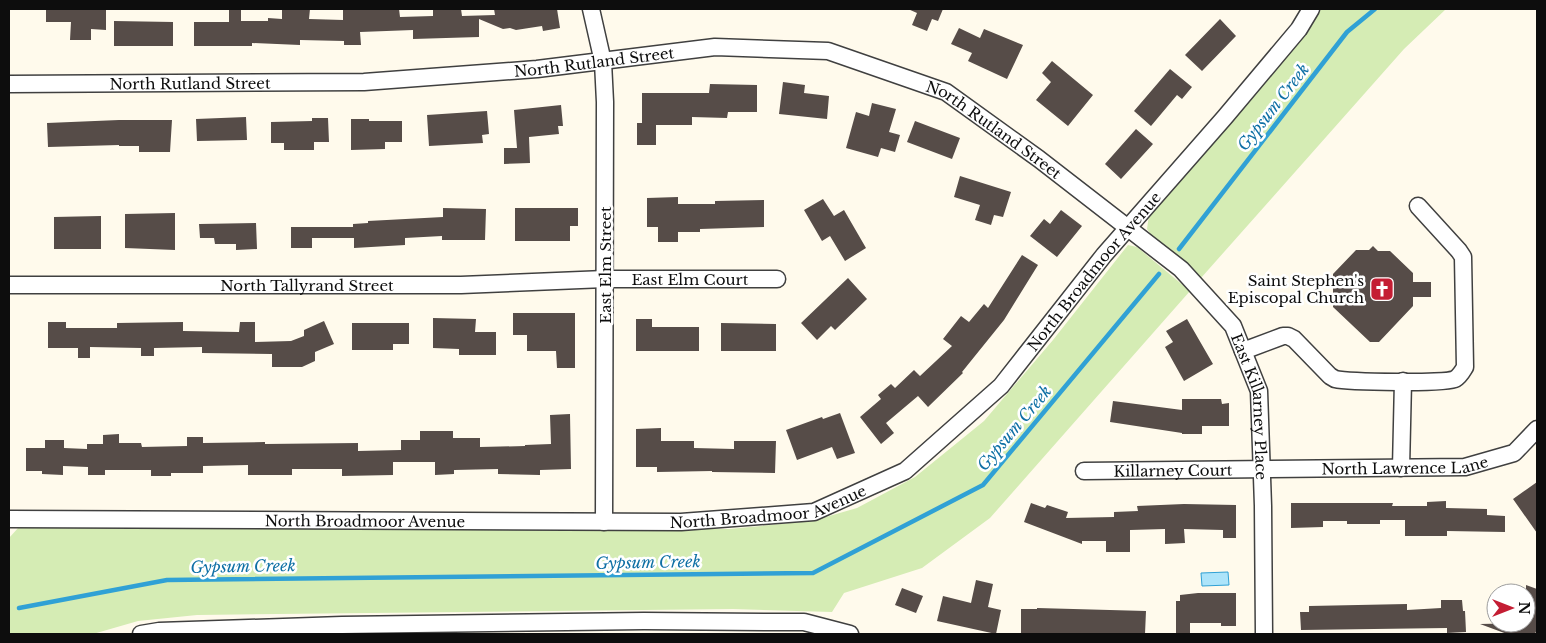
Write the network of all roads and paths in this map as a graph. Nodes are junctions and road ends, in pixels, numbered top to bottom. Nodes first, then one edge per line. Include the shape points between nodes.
1 (591, 9) edge
2 (1311, 9) edge
3 (603, 62) junction
4 (9, 84) edge
5 (1418, 206) dead end
6 (1127, 228) junction
7 (605, 279) junction
8 (777, 279) dead end
9 (9, 285) edge
10 (1243, 351) junction
11 (1403, 381) junction
12 (1537, 429) edge
13 (1401, 468) junction
14 (1262, 469) junction
15 (1084, 471) dead end
16 (9, 519) edge
17 (604, 522) junction
18 (557, 628) edge
19 (777, 628) edge
20 (342, 629) edge
21 (141, 634) edge
22 (850, 634) edge
23 (1264, 634) edge

1 - 3 street, East Elm Street
2 - 6 street, North Broadmoor Avenue via 1300,29 1226,118
3 - 4 street, North Rutland Street via 364,82
3 - 6 street, North Rutland Street via 716,47 828,51 946,92
3 - 7 street, East Elm Street
5 - 11 street via 1463,257 1465,367 1455,380
6 - 10 street, East Killarney Place via 1181,269 1233,326
6 - 17 street, North Broadmoor Avenue via 1001,386 905,471 814,512 681,522
7 - 8 street, East Elm Court
7 - 9 street, North Tallyrand Street via 461,285
7 - 17 street, East Elm Street
10 - 11 street via 1288,336 1335,379
10 - 14 street, East Killarney Place via 1259,392
11 - 13 street
12 - 13 street, North Lawrence Lane via 1514,453 1506,456 1465,467
13 - 14 street, North Lawrence Lane
14 - 15 street, Killarney Court
14 - 23 street, East Killarney Place
16 - 17 street, North Broadmoor Avenue
18 - 19 street
18 - 20 street
19 - 22 street via 804,622
20 - 21 street via 158,631

